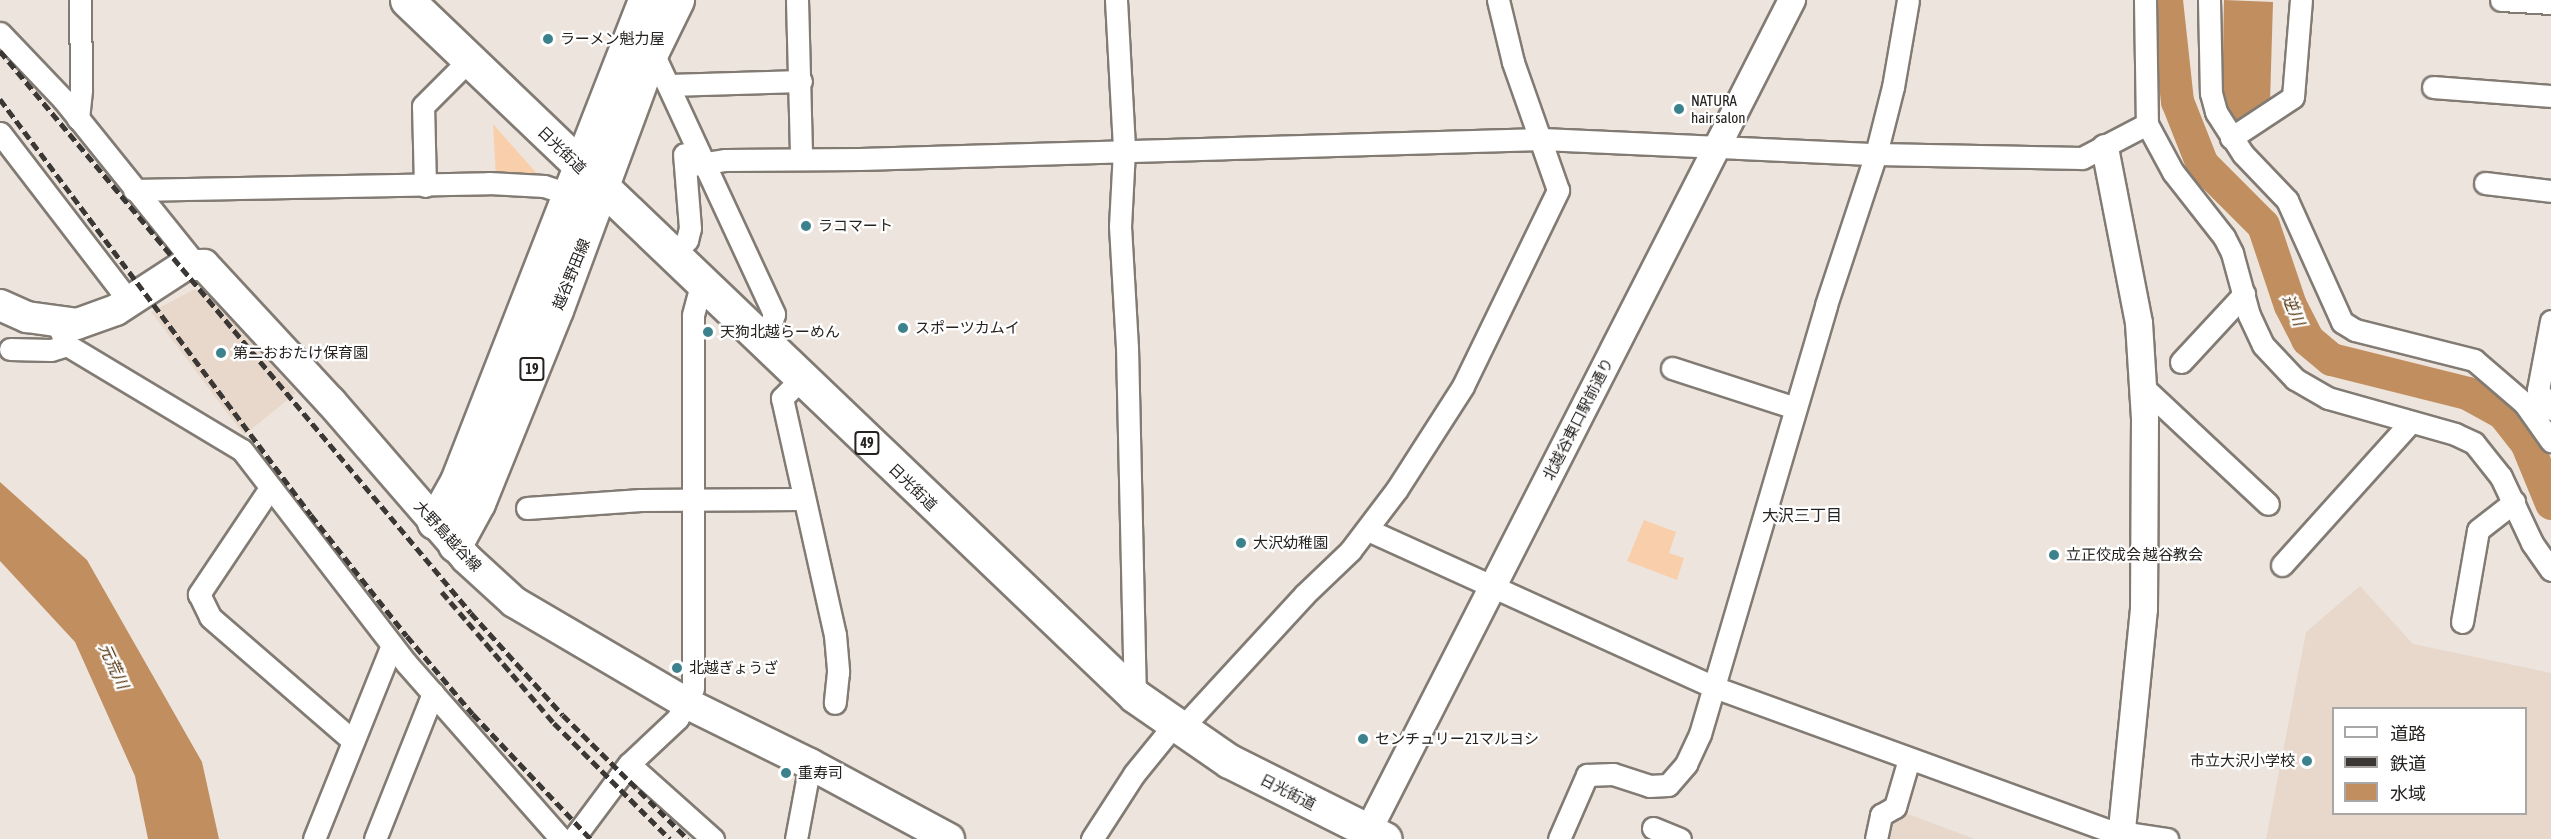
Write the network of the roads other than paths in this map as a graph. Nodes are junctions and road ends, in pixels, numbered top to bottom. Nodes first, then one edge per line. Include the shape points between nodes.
1 (80, 0) edge
2 (407, 0) edge
3 (645, 0) edge
4 (677, 0) edge
5 (797, 0) edge
6 (1116, 0) edge
7 (1498, 0) edge
8 (1792, 0) edge
9 (1908, 0) edge
10 (2145, 0) edge
11 (2209, 0) edge
12 (2301, 0) edge
13 (2501, 0) edge
14 (2551, 3) edge
15 (0, 33) edge
16 (652, 51) junction
17 (469, 60) junction
18 (801, 81) junction
19 (2433, 87) dead end
20 (670, 89) junction
21 (2551, 96) edge
22 (78, 119) junction
23 (2147, 124) junction
24 (0, 133) edge
25 (2231, 138) junction
26 (1542, 139) junction
27 (1717, 146) junction
28 (2105, 148) junction
29 (1124, 150) junction
30 (1876, 154) junction
31 (801, 158) junction
32 (695, 165) junction
33 (574, 180) junction
34 (2485, 183) dead end
35 (425, 186) junction
36 (134, 190) junction
37 (603, 190) junction
38 (2551, 191) edge
39 (671, 256) junction
40 (194, 262) junction
41 (701, 285) junction
42 (2244, 294) junction
43 (129, 301) junction
44 (0, 305) edge
45 (2551, 321) edge
46 (62, 334) junction
47 (764, 344) junction
48 (3, 350) edge
49 (2548, 350) edge
50 (2181, 362) dead end
51 (1672, 368) dead end
52 (801, 379) junction
53 (2143, 387) junction
54 (1795, 408) junction
55 (2551, 409) edge
56 (2410, 423) junction
57 (2551, 441) edge
58 (270, 488) junction
59 (802, 499) junction
60 (695, 501) junction
61 (2514, 502) junction
62 (2268, 504) dead end
63 (527, 508) dead end
64 (1368, 530) junction
65 (444, 533) junction
66 (2282, 565) dead end
67 (2551, 570) edge
68 (1493, 585) junction
69 (2462, 622) dead end
70 (392, 645) junction
71 (1714, 687) junction
72 (433, 693) junction
73 (1135, 696) junction
74 (835, 703) dead end
75 (688, 704) junction
76 (1177, 727) junction
77 (352, 741) junction
78 (1909, 759) junction
79 (629, 764) junction
80 (810, 764) junction
81 (1653, 828) dead end
82 (1373, 836) edge
83 (2115, 837) edge
84 (314, 839) edge
85 (375, 839) edge
86 (561, 839) edge
87 (573, 839) edge
88 (713, 839) edge
89 (796, 839) edge
90 (949, 839) edge
91 (1092, 839) edge
92 (1559, 839) edge
93 (1680, 839) edge
94 (1876, 839) edge
95 (2167, 839) edge

1 - 22 street
2 - 17 main road, 日光街道 / 49
3 - 33 main road, 越谷野田線 / 19
4 - 16 main road, 越谷野田線 / 19
5 - 18 street
6 - 29 street
7 - 26 street via 1513,62
8 - 27 street, 北越谷東口駅前通り
9 - 30 street via 1893,87
10 - 23 street
11 - 25 street via 2211,93 2216,112
12 - 25 street via 2293,97
13 - 14 street
15 - 22 street
16 - 20 street
16 - 37 main road, 越谷野田線 / 19
17 - 33 main road, 日光街道 / 49
17 - 35 street via 423,106
18 - 20 street
18 - 31 street
19 - 21 street
20 - 32 street
22 - 36 street
23 - 28 street
23 - 42 street via 2173,172 2224,237
24 - 43 street
25 - 57 street via 2287,200 2342,322 2355,330 2474,360 2524,403
26 - 27 street
26 - 29 street
26 - 64 street via 1558,190 1463,386
27 - 30 street
27 - 68 street, 北越谷東口駅前通り
28 - 30 street via 2082,158
28 - 53 street via 2136,302
29 - 31 street
29 - 73 street via 1120,235 1127,347
30 - 54 street
31 - 32 street
32 - 39 street via 687,240
32 - 47 street via 774,314
33 - 35 street via 544,186
33 - 37 main road, 日光街道 / 49
33 - 65 main road, 越谷野田線 / 19 via 458,481
34 - 38 street
35 - 36 street
36 - 40 street
37 - 39 main road, 日光街道 / 49
37 - 65 main road, 越谷野田線 / 19 via 478,503
39 - 41 main road, 日光街道 / 49
40 - 43 main road
40 - 65 main road, 大野島越谷線 via 215,272
41 - 47 main road, 日光街道 / 49
41 - 60 street via 693,315
42 - 50 street
42 - 56 street via 2263,345 2295,379 2328,398
43 - 46 main road
44 - 46 main road
45 - 49 street
46 - 48 street via 51,350
46 - 58 street via 242,450
47 - 52 main road, 日光街道 / 49
49 - 55 street via 2538,390
51 - 54 street
52 - 59 street via 782,399
52 - 73 main road, 日光街道 / 49
53 - 62 street
53 - 83 street via 2144,609
54 - 71 street
56 - 61 street via 2474,443 2501,477
56 - 66 street
58 - 70 street
58 - 77 street via 199,594 210,617
59 - 60 street
59 - 74 street via 835,635
60 - 63 street via 641,500
60 - 75 street via 693,688
61 - 67 street via 2532,543
61 - 69 street via 2478,530
64 - 68 street
64 - 76 street
65 - 75 main road, 大野島越谷線 via 535,617
68 - 71 street
68 - 82 street, 北越谷東口駅前通り
70 - 72 street
70 - 77 street
71 - 78 street
71 - 92 street via 1691,754 1668,785 1649,786 1613,774 1587,775
72 - 85 street
72 - 86 street
73 - 76 main road, 日光街道 / 49
75 - 79 street
75 - 80 main road, 大野島越谷線
76 - 82 main road, 日光街道 / 49 via 1271,784
76 - 91 street via 1134,774
77 - 84 street
78 - 83 street via 2107,830
78 - 94 street via 1895,807 1881,815
79 - 87 street
79 - 88 street
80 - 89 street
80 - 90 main road, 大野島越谷線
81 - 93 street
83 - 95 street

